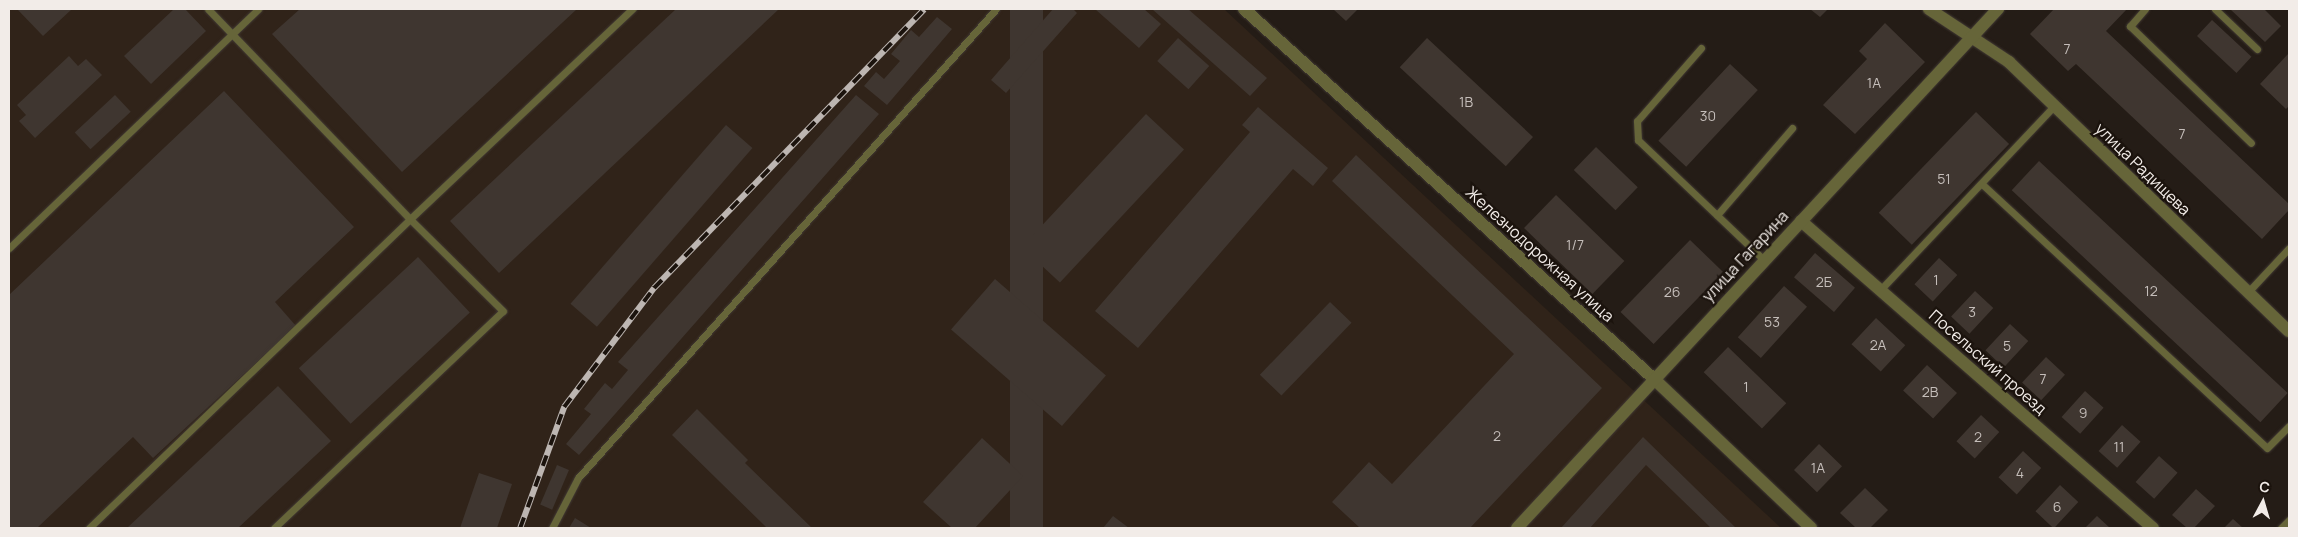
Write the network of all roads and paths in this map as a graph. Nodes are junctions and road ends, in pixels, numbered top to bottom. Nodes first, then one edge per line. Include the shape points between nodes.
1 (208, 9) edge
2 (258, 9) edge
3 (632, 9) edge
4 (996, 9) edge
5 (1244, 9) edge
6 (1929, 9) edge
7 (1998, 9) edge
8 (2145, 9) edge
9 (2215, 9) edge
10 (232, 33) junction
11 (1970, 38) junction
12 (1701, 48) dead end
13 (2257, 50) dead end
14 (2054, 106) junction
15 (1792, 128) dead end
16 (2251, 143) dead end
17 (1982, 184) junction
18 (1717, 215) junction
19 (410, 219) junction
20 (1801, 221) junction
21 (9, 248) edge
22 (2289, 248) edge
23 (1764, 260) junction
24 (1880, 290) junction
25 (2248, 292) junction
26 (2289, 331) edge
27 (1653, 378) junction
28 (2289, 426) edge
29 (2289, 520) edge
30 (89, 528) edge
31 (274, 528) edge
32 (552, 528) edge
33 (1517, 528) edge
34 (1811, 528) edge
35 (2153, 528) edge
36 (2281, 528) edge

1 - 10 lane
2 - 10 lane
3 - 19 lane
4 - 32 lane via 578,478
5 - 27 street, Железнодорожная улица
6 - 11 street, улица Радищева
7 - 11 street, улица Гагарина
8 - 16 lane via 2130,26
9 - 13 lane
10 - 19 lane
10 - 21 lane
11 - 14 street, улица Радищева via 2009,62
11 - 20 street, улица Гагарина
12 - 18 lane via 1636,121 1638,140
14 - 17 lane
14 - 25 street, улица Радищева
15 - 18 lane
17 - 24 lane
17 - 28 lane via 2267,448
18 - 23 lane
19 - 30 lane
19 - 31 lane via 503,312
20 - 23 street, улица Гагарина
20 - 24 street, Посельский проезд
22 - 25 lane
23 - 27 street, улица Гагарина
24 - 35 street, Посельский проезд
25 - 26 street, улица Радищева
27 - 33 street, улица Гагарина
27 - 34 street, Железнодорожная улица
29 - 36 lane

